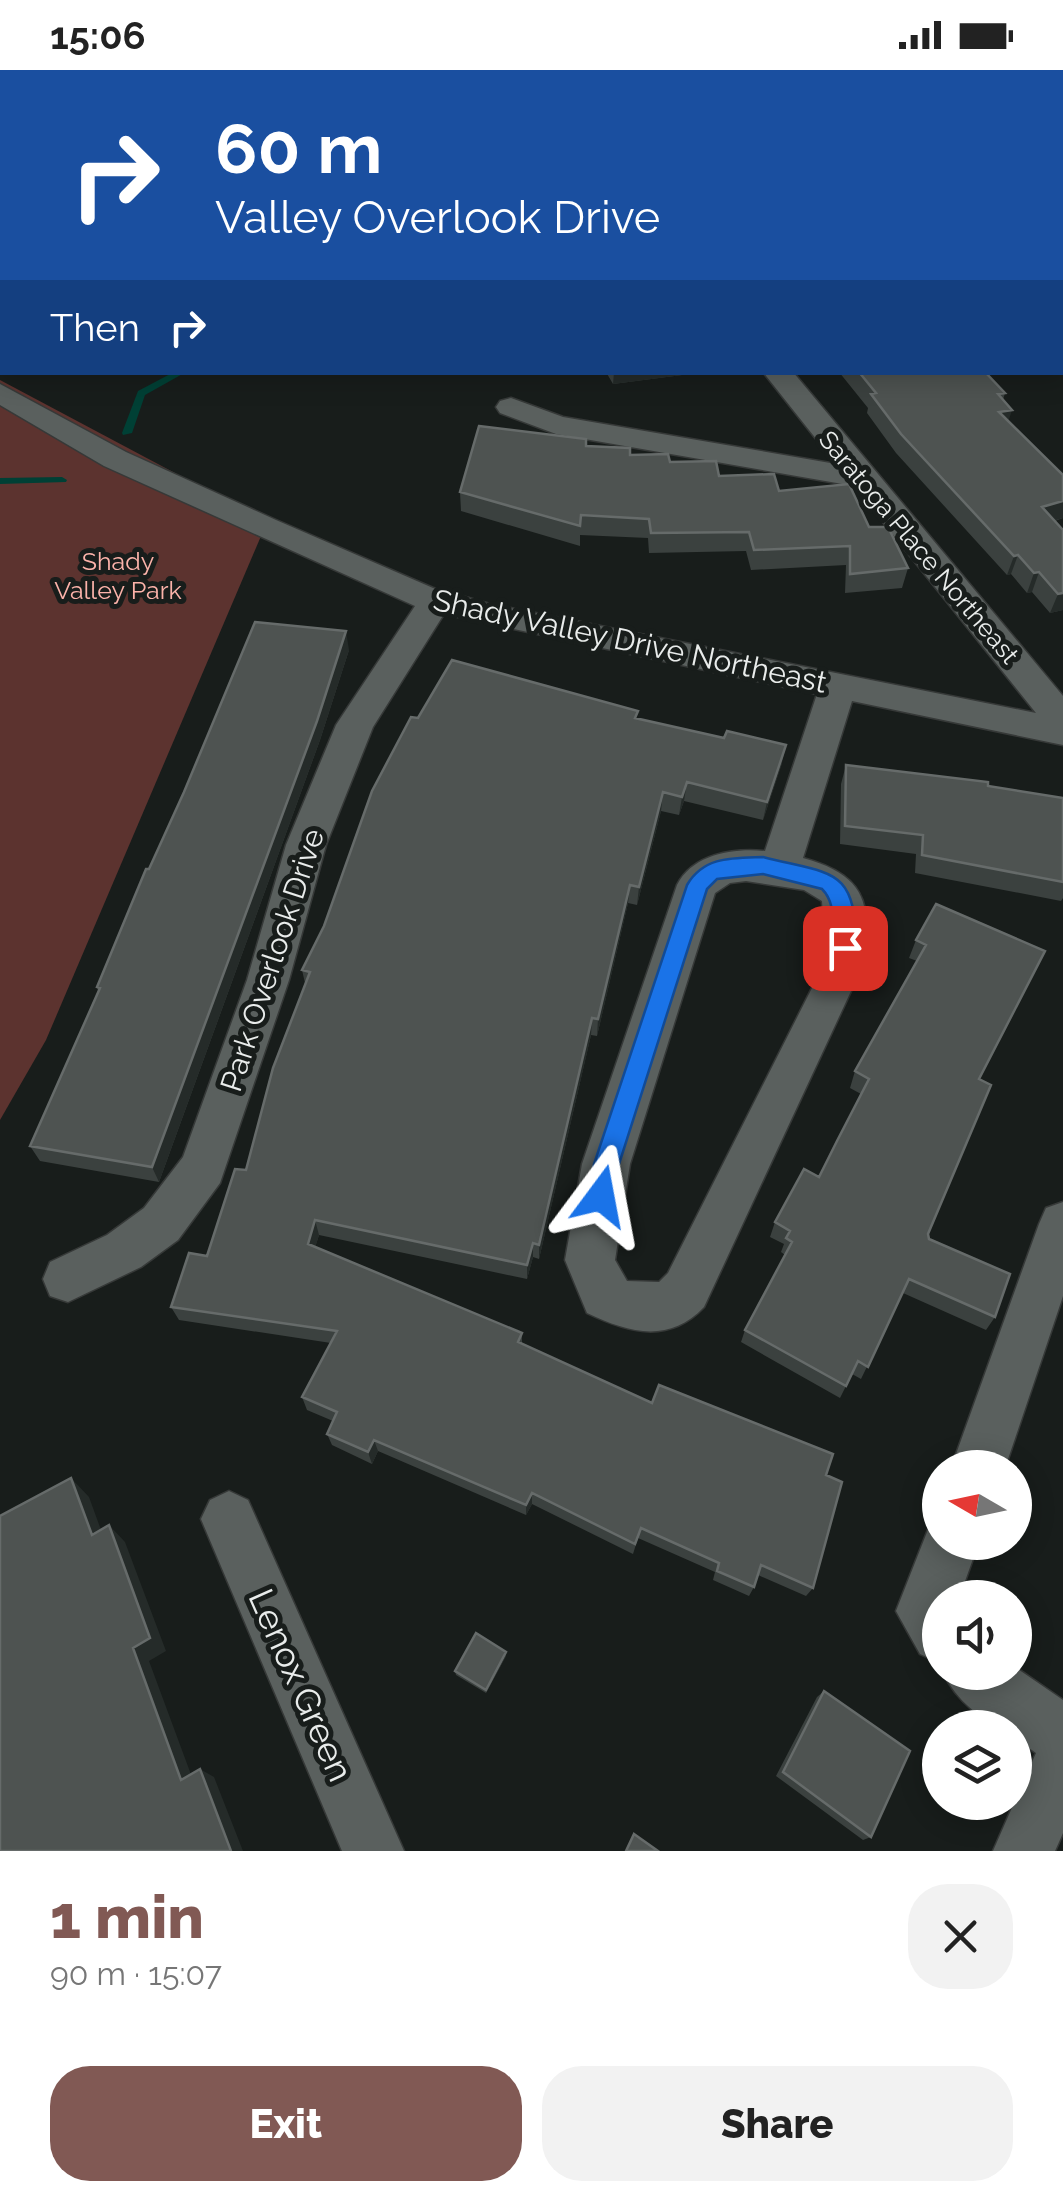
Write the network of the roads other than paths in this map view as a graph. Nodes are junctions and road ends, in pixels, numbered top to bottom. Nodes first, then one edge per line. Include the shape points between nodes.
1 (779, 375) edge
2 (0, 392) edge
3 (511, 406) dead end
4 (860, 478) junction
5 (436, 600) junction
6 (838, 686) junction
7 (1063, 720) edge
8 (1063, 732) edge
9 (780, 868) junction
10 (1063, 1224) edge
11 (68, 1279) dead end
12 (984, 1450) edge
13 (229, 1519) dead end
14 (998, 1690) edge
15 (1063, 1736) edge
16 (1063, 1761) edge
17 (374, 1851) edge
18 (1024, 1851) edge

1 - 4 street, Saratoga Place Northeast
2 - 5 street, Shady Valley Drive Northeast via 116,458
3 - 4 street via 556,425
4 - 7 street, Saratoga Place Northeast
5 - 6 street, Shady Valley Drive Northeast
5 - 11 street, Park Overlook Drive via 355,725 306,845 203,1168 161,1224
6 - 8 street, Shady Valley Drive Northeast
6 - 9 street
9 - 9 street via 829,882 838,892 845,948 834,988 686,1290 670,1306 624,1304 606,1296 590,1260 606,1164 698,885 724,867
10 - 12 street
13 - 17 street, Lenox Green
14 - 15 street
16 - 18 street

